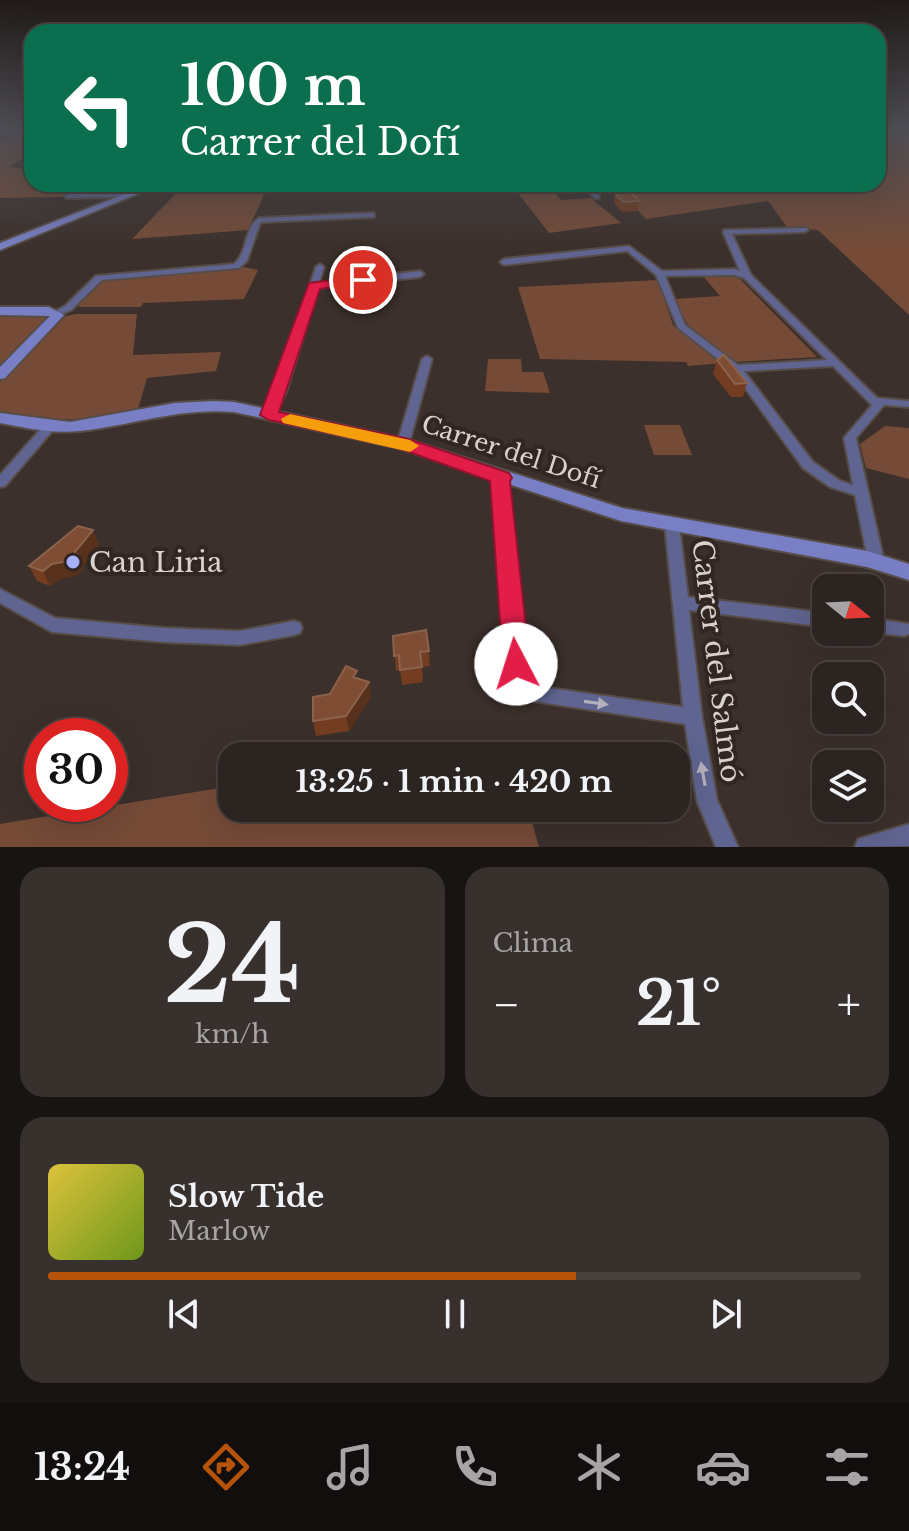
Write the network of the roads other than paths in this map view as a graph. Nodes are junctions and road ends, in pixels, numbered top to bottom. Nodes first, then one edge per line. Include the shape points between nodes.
1 (78, 192) edge
2 (136, 192) edge
3 (592, 192) edge
4 (128, 195) junction
5 (597, 197) dead end
6 (371, 215) dead end
7 (804, 230) dead end
8 (0, 247) edge
9 (504, 262) dead end
10 (320, 267) dead end
11 (420, 274) dead end
12 (660, 274) junction
13 (747, 276) junction
14 (314, 286) junction
15 (0, 311) edge
16 (57, 313) junction
17 (427, 359) dead end
18 (834, 363) junction
19 (736, 368) junction
20 (0, 375) edge
21 (874, 401) junction
22 (909, 404) edge
23 (269, 415) junction
24 (0, 418) edge
25 (50, 426) junction
26 (403, 444) junction
27 (502, 478) junction
28 (0, 483) edge
29 (861, 492) junction
30 (672, 525) junction
31 (876, 561) junction
32 (909, 572) edge
33 (0, 595) edge
34 (681, 603) junction
35 (812, 618) edge
36 (884, 627) edge
37 (294, 628) dead end
38 (904, 629) dead end
39 (693, 717) junction
40 (909, 835) edge
41 (727, 847) edge
42 (866, 847) edge

1 - 4 street via 67,196
2 - 4 street
3 - 5 street
4 - 8 street
6 - 16 street via 257,222 243,261 236,266 99,278
7 - 13 street via 727,232
9 - 12 street via 629,248
10 - 14 street
11 - 14 street
12 - 13 street
12 - 19 street via 681,326
13 - 18 street
14 - 23 street
15 - 16 street
16 - 20 street
17 - 26 street
18 - 19 street
18 - 21 street
19 - 29 street via 808,465 835,484
21 - 22 street
21 - 29 street via 878,405 850,438
23 - 25 street, Carrer del Dofí via 221,405
23 - 26 street, Carrer del Dofí
24 - 25 street, Carrer del Dofí
25 - 28 street
26 - 27 street, Carrer del Dofí
27 - 30 street, Carrer del Dofí
27 -> 39 street via 519,692
29 - 31 street
30 - 31 street, Carrer del Dofí
30 - 34 street, Carrer del Salmó
31 - 32 street, Carrer del Dofí
33 - 37 street via 52,625 240,638
34 - 35 street
34 - 39 street, Carrer del Salmó
36 - 38 street
41 -> 39 street, Carrer del Salmó via 707,801
40 - 42 street

